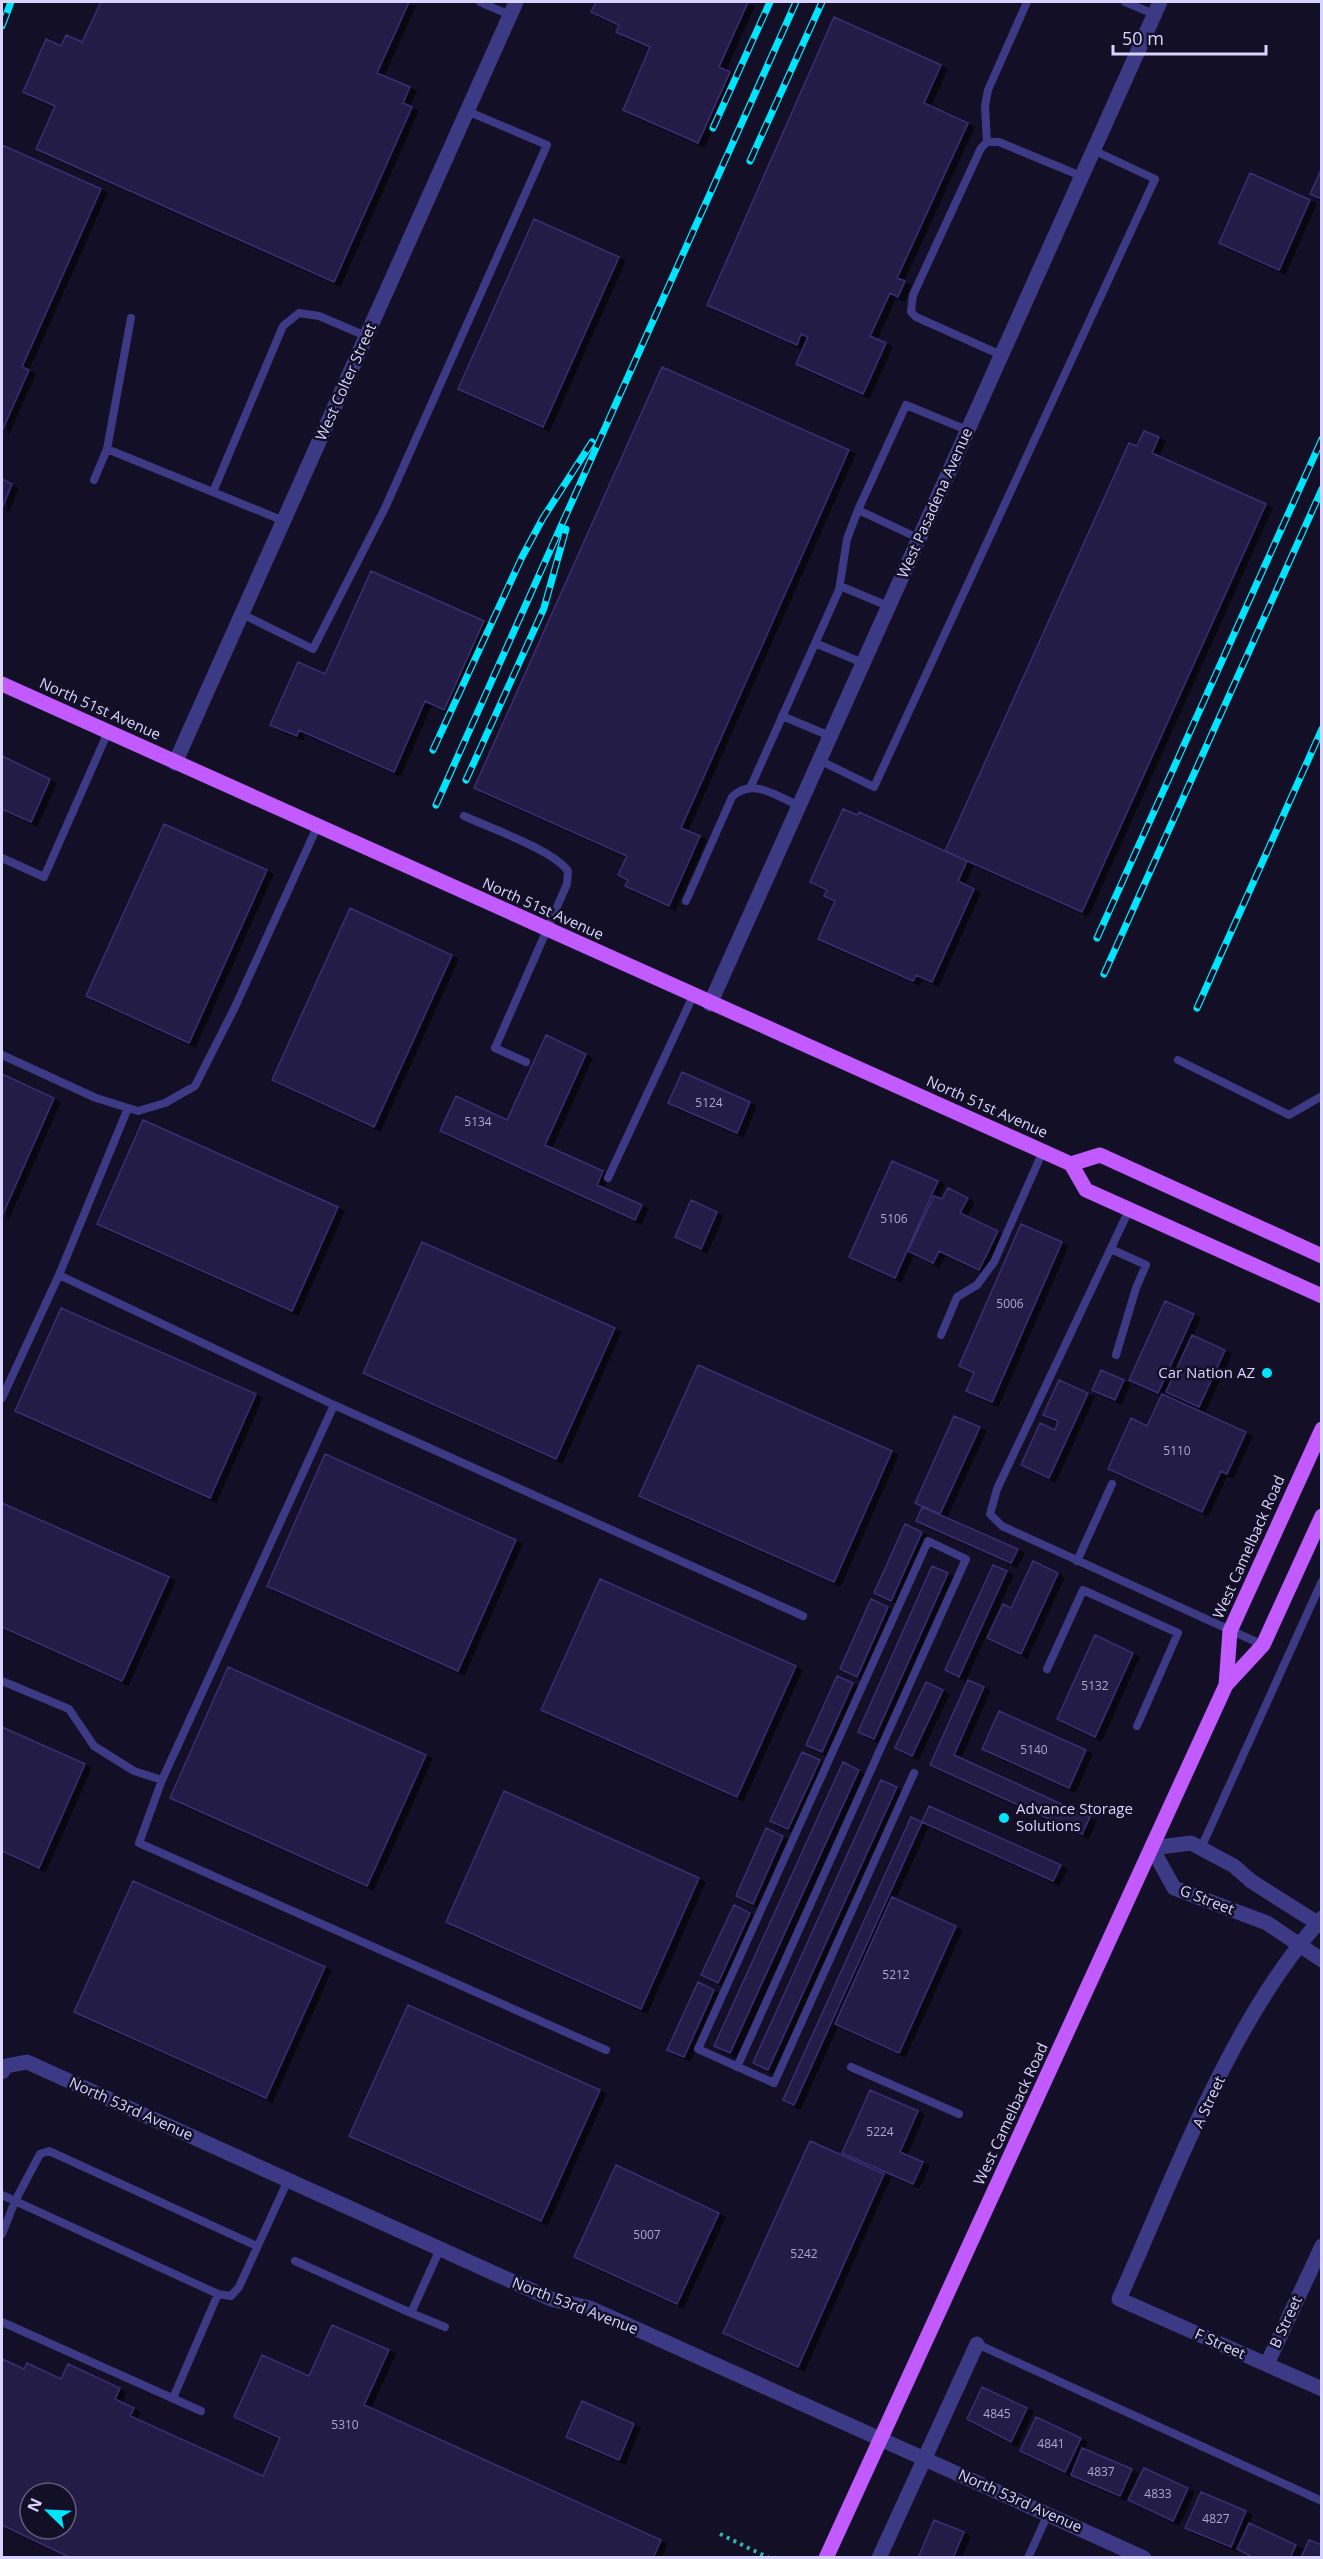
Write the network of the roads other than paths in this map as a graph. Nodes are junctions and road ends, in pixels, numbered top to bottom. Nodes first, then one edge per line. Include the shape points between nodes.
1 (480, 2) edge
2 (1027, 2) edge
3 (1125, 2) edge
4 (513, 8) edge
5 (1157, 8) edge
6 (467, 111) junction
7 (987, 142) junction
8 (1093, 150) junction
9 (1081, 176) junction
10 (130, 318) dead end
11 (366, 336) junction
12 (1001, 355) junction
13 (967, 430) junction
14 (107, 449) junction
15 (94, 480) dead end
16 (213, 492) junction
17 (858, 510) junction
18 (284, 521) junction
19 (918, 538) junction
20 (840, 586) junction
21 (888, 606) junction
22 (242, 614) junction
23 (815, 644) junction
24 (862, 663) junction
25 (2, 684) edge
26 (782, 716) junction
27 (108, 732) junction
28 (830, 736) junction
29 (819, 760) junction
30 (175, 763) junction
31 (751, 786) junction
32 (799, 806) junction
33 (464, 816) dead end
34 (317, 826) junction
35 (2, 858) edge
36 (686, 902) dead end
37 (547, 930) junction
38 (693, 996) junction
39 (710, 1004) junction
40 (2, 1055) edge
41 (1178, 1060) dead end
42 (526, 1062) dead end
43 (1322, 1096) edge
44 (128, 1108) junction
45 (1043, 1151) junction
46 (1071, 1164) junction
47 (608, 1178) dead end
48 (1129, 1210) junction
49 (1111, 1249) junction
50 (1322, 1256) edge
51 (59, 1275) junction
52 (1322, 1296) edge
53 (940, 1335) dead end
54 (1116, 1355) dead end
55 (2, 1398) edge
56 (334, 1405) junction
57 (1322, 1429) edge
58 (1112, 1484) dead end
59 (1320, 1523) edge
60 (1077, 1561) junction
61 (1322, 1581) edge
62 (802, 1616) dead end
63 (1230, 1631) junction
64 (1263, 1645) junction
65 (1047, 1669) dead end
66 (2, 1681) edge
67 (1226, 1685) junction
68 (1137, 1726) dead end
69 (914, 1773) dead end
70 (162, 1780) junction
71 (1152, 1848) junction
72 (1201, 1848) junction
73 (1320, 1922) edge
74 (1301, 1945) junction
75 (1322, 1960) edge
76 (606, 2050) dead end
77 (737, 2067) junction
78 (850, 2067) dead end
79 (4, 2069) edge
80 (959, 2114) dead end
81 (288, 2180) junction
82 (2, 2195) edge
83 (15, 2201) junction
84 (2, 2234) edge
85 (257, 2246) junction
86 (1322, 2246) edge
87 (440, 2249) junction
88 (295, 2261) dead end
89 (218, 2294) junction
90 (1119, 2299) joint
91 (411, 2313) junction
92 (2, 2322) edge
93 (445, 2327) dead end
94 (977, 2344) joint
95 (1266, 2364) junction
96 (1322, 2389) edge
97 (173, 2398) junction
98 (201, 2411) dead end
99 (881, 2439) junction
100 (924, 2458) junction
101 (1322, 2501) edge
102 (1047, 2514) junction
103 (826, 2558) edge
104 (879, 2558) edge
105 (1028, 2558) edge
106 (1144, 2558) edge

1 - 4 lane
2 - 7 lane via 988,90 984,106
3 - 5 lane
4 - 6 street, West Colter Street
5 - 8 street, West Pasadena Avenue
6 - 11 street, West Colter Street
6 - 22 lane via 547,145 451,363 385,508 313,649
7 - 9 lane via 999,142
7 - 12 lane via 910,304 916,317
8 - 9 street, West Pasadena Avenue
8 - 29 lane via 1155,178 874,787
9 - 12 street, West Pasadena Avenue
10 - 14 lane
11 - 16 lane via 320,316 299,313 283,326
11 - 18 street, West Colter Street
12 - 13 street, West Pasadena Avenue
13 - 17 lane via 906,405
13 - 19 street, West Pasadena Avenue
14 - 15 lane
14 - 16 lane
16 - 18 lane
17 - 19 lane
17 - 20 lane via 847,539
18 - 22 street, West Colter Street
19 - 21 street, West Pasadena Avenue
20 - 21 lane
20 - 23 lane
21 - 24 street, West Pasadena Avenue
22 - 30 street, West Colter Street
23 - 24 lane
23 - 26 lane
24 - 28 street, West Pasadena Avenue
25 - 27 main road, North 51st Avenue
26 - 28 lane
26 - 31 lane
27 - 30 main road, North 51st Avenue
27 - 35 lane via 44,877
28 - 29 street, West Pasadena Avenue
29 - 32 street, West Pasadena Avenue
30 - 34 main road, North 51st Avenue
31 - 32 lane
31 - 36 lane via 732,797
32 - 39 street, West Pasadena Avenue
33 - 37 lane via 538,849 566,867 567,884
34 - 37 main road, North 51st Avenue
34 - 44 lane via 195,1086 165,1103 138,1111
37 - 38 main road, North 51st Avenue
37 - 42 lane via 495,1048
38 - 39 main road, North 51st Avenue
38 - 47 lane
39 - 45 main road, North 51st Avenue
40 - 44 lane via 96,1098
41 - 43 lane via 1289,1116
44 - 51 lane
45 - 46 main road, North 51st Avenue
45 - 53 lane via 994,1262 977,1286 957,1297
46 - 48 main road via 1086,1190
46 - 50 main road via 1100,1155
48 - 49 lane
48 - 52 main road
49 - 54 lane via 1146,1264
49 - 60 lane via 991,1504 990,1514 1002,1526
51 - 55 lane
51 - 56 lane
56 - 62 lane
56 - 70 lane
57 - 63 main road, West Camelback Road
58 - 60 lane
59 - 64 main road, West Camelback Road
60 - 63 lane
61 - 72 lane
63 - 64 lane
63 - 67 main road, West Camelback Road
64 - 67 main road, West Camelback Road
65 - 68 lane via 1083,1590 1178,1633
66 - 70 lane via 69,1709 94,1746 134,1771
67 - 71 main road, West Camelback Road
69 - 77 lane via 774,2083
70 - 76 lane via 139,1843
71 - 72 street via 1191,1843
71 - 74 street, G Street via 1174,1888 1267,1923
71 - 99 main road, West Camelback Road
72 - 73 street
73 - 74 street, A Street
74 - 75 street, G Street
74 - 90 street, A Street via 1261,2000 1235,2046
77 - 77 lane via 698,2049 928,1541 966,1558
78 - 80 lane
79 - 81 street, North 53rd Avenue via 27,2062
81 - 85 lane
81 - 87 street, North 53rd Avenue
82 - 83 lane
83 - 84 lane
83 - 85 lane via 40,2154 49,2151
83 - 89 lane
85 - 89 lane via 239,2288 231,2296
86 - 95 street, B Street
87 - 91 lane
87 - 99 street, North 53rd Avenue via 551,2299 590,2308
88 - 91 lane
89 - 97 lane
90 - 95 street, F Street
91 - 93 lane
92 - 97 lane
94 - 100 street
94 - 101 lane
95 - 96 street, F Street
97 - 98 lane
99 - 100 street, North 53rd Avenue
99 - 103 main road, West Camelback Road
100 - 102 street, North 53rd Avenue
100 - 104 street
102 - 105 lane
102 - 106 street, North 53rd Avenue

